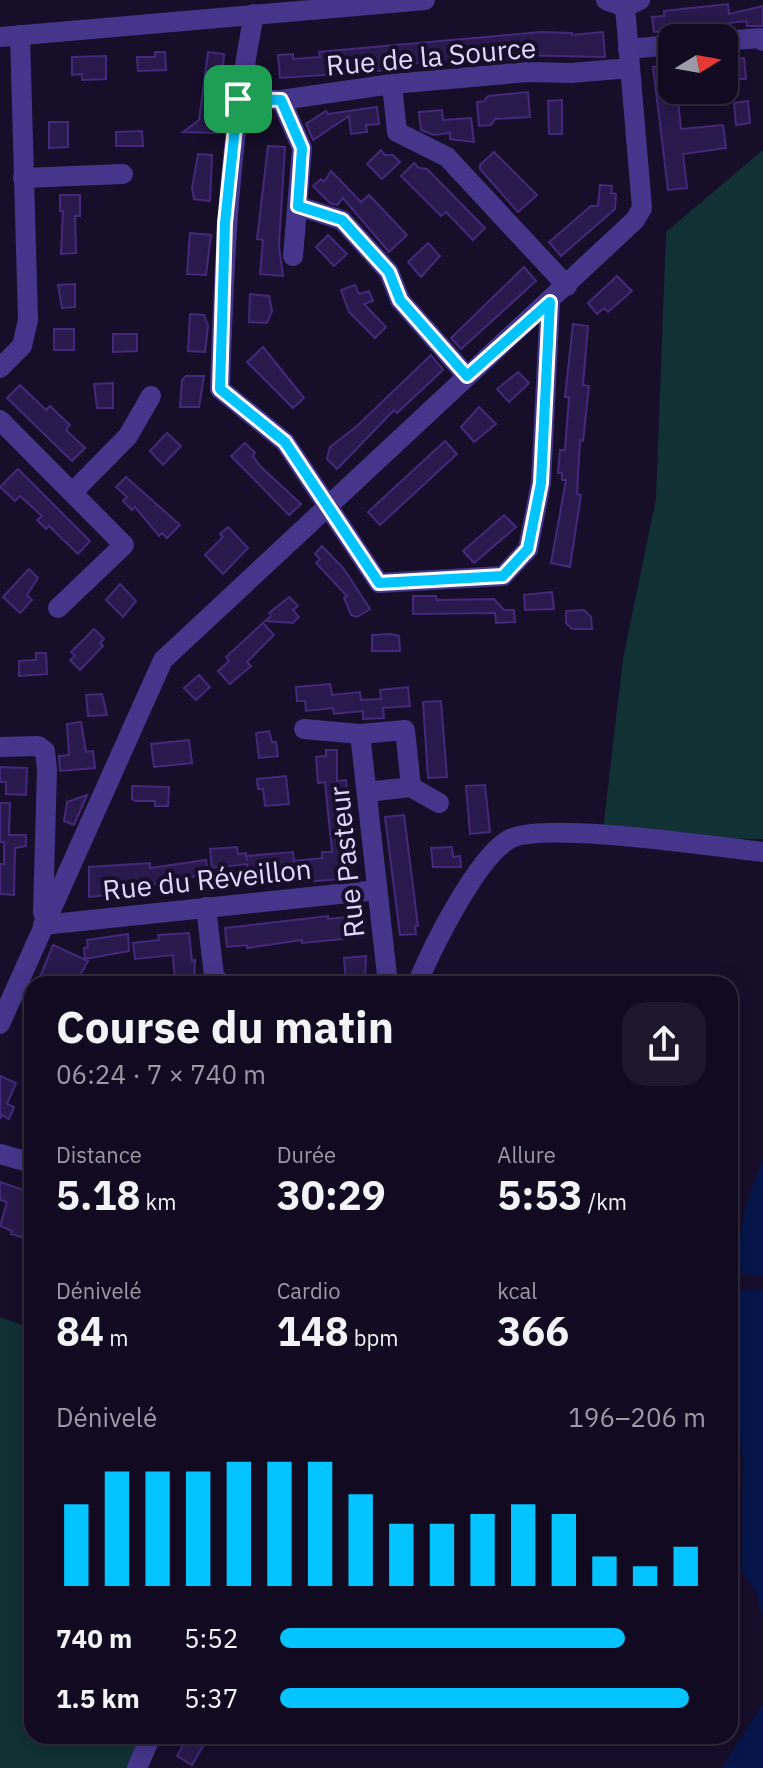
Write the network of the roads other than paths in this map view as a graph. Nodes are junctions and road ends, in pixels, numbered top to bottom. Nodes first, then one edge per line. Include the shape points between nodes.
1 (425, 0) edge
2 (623, 2) edge
3 (277, 6) edge
4 (254, 14) junction
5 (10, 36) edge
6 (738, 40) edge
7 (763, 41) edge
8 (658, 49) edge
9 (629, 58) junction
10 (392, 84) junction
11 (238, 99) junction
12 (281, 100) junction
13 (123, 174) dead end
14 (23, 178) junction
15 (298, 206) junction
16 (293, 256) dead end
17 (567, 286) junction
18 (550, 302) junction
19 (0, 368) edge
20 (467, 376) junction
21 (151, 396) dead end
22 (0, 420) edge
23 (73, 492) junction
24 (327, 507) junction
25 (58, 608) dead end
26 (304, 729) dead end
27 (360, 734) junction
28 (0, 747) edge
29 (411, 787) junction
30 (367, 792) junction
31 (439, 803) dead end
32 (763, 852) edge
33 (377, 890) junction
34 (206, 907) junction
35 (43, 925) junction
36 (214, 976) edge
37 (387, 976) edge
38 (421, 976) edge
39 (0, 1024) edge
40 (0, 1154) edge
41 (24, 1161) edge
42 (148, 1744) edge
43 (137, 1768) edge

1 - 3 street
2 - 9 street
3 - 4 street
4 - 5 street
4 - 11 street
5 - 14 street
6 - 7 street
8 - 9 street, Rue de la Source
9 - 10 street, Rue de la Source via 571,73
9 - 17 street via 642,208
10 - 12 street, Rue de la Source
10 - 17 street via 397,132 447,157
11 - 12 street, Rue de la Source
11 - 24 street via 225,223 220,389 285,442
12 - 15 street via 302,148
13 - 14 street
14 - 19 street via 27,335
15 - 16 street
15 - 20 street via 342,220 389,272 400,300
17 - 18 street
18 - 20 street
18 - 24 street via 541,483 528,549 503,576 379,583
20 - 24 street
21 - 23 street via 128,436
22 - 23 street
23 - 25 street via 124,545
24 - 35 street via 163,660
26 - 27 street
27 - 29 street via 405,730
27 - 30 street, Rue Pasteur
28 - 35 street via 38,746 45,751
29 - 30 street
29 - 31 street
30 - 33 street, Rue Pasteur
32 - 38 street via 550,831 511,837 494,849
33 - 34 street, Rue du Réveillon
33 - 37 street, Rue Pasteur
34 - 35 street, Rue du Réveillon
34 - 36 street
35 - 39 street
40 - 41 street
42 - 43 street

